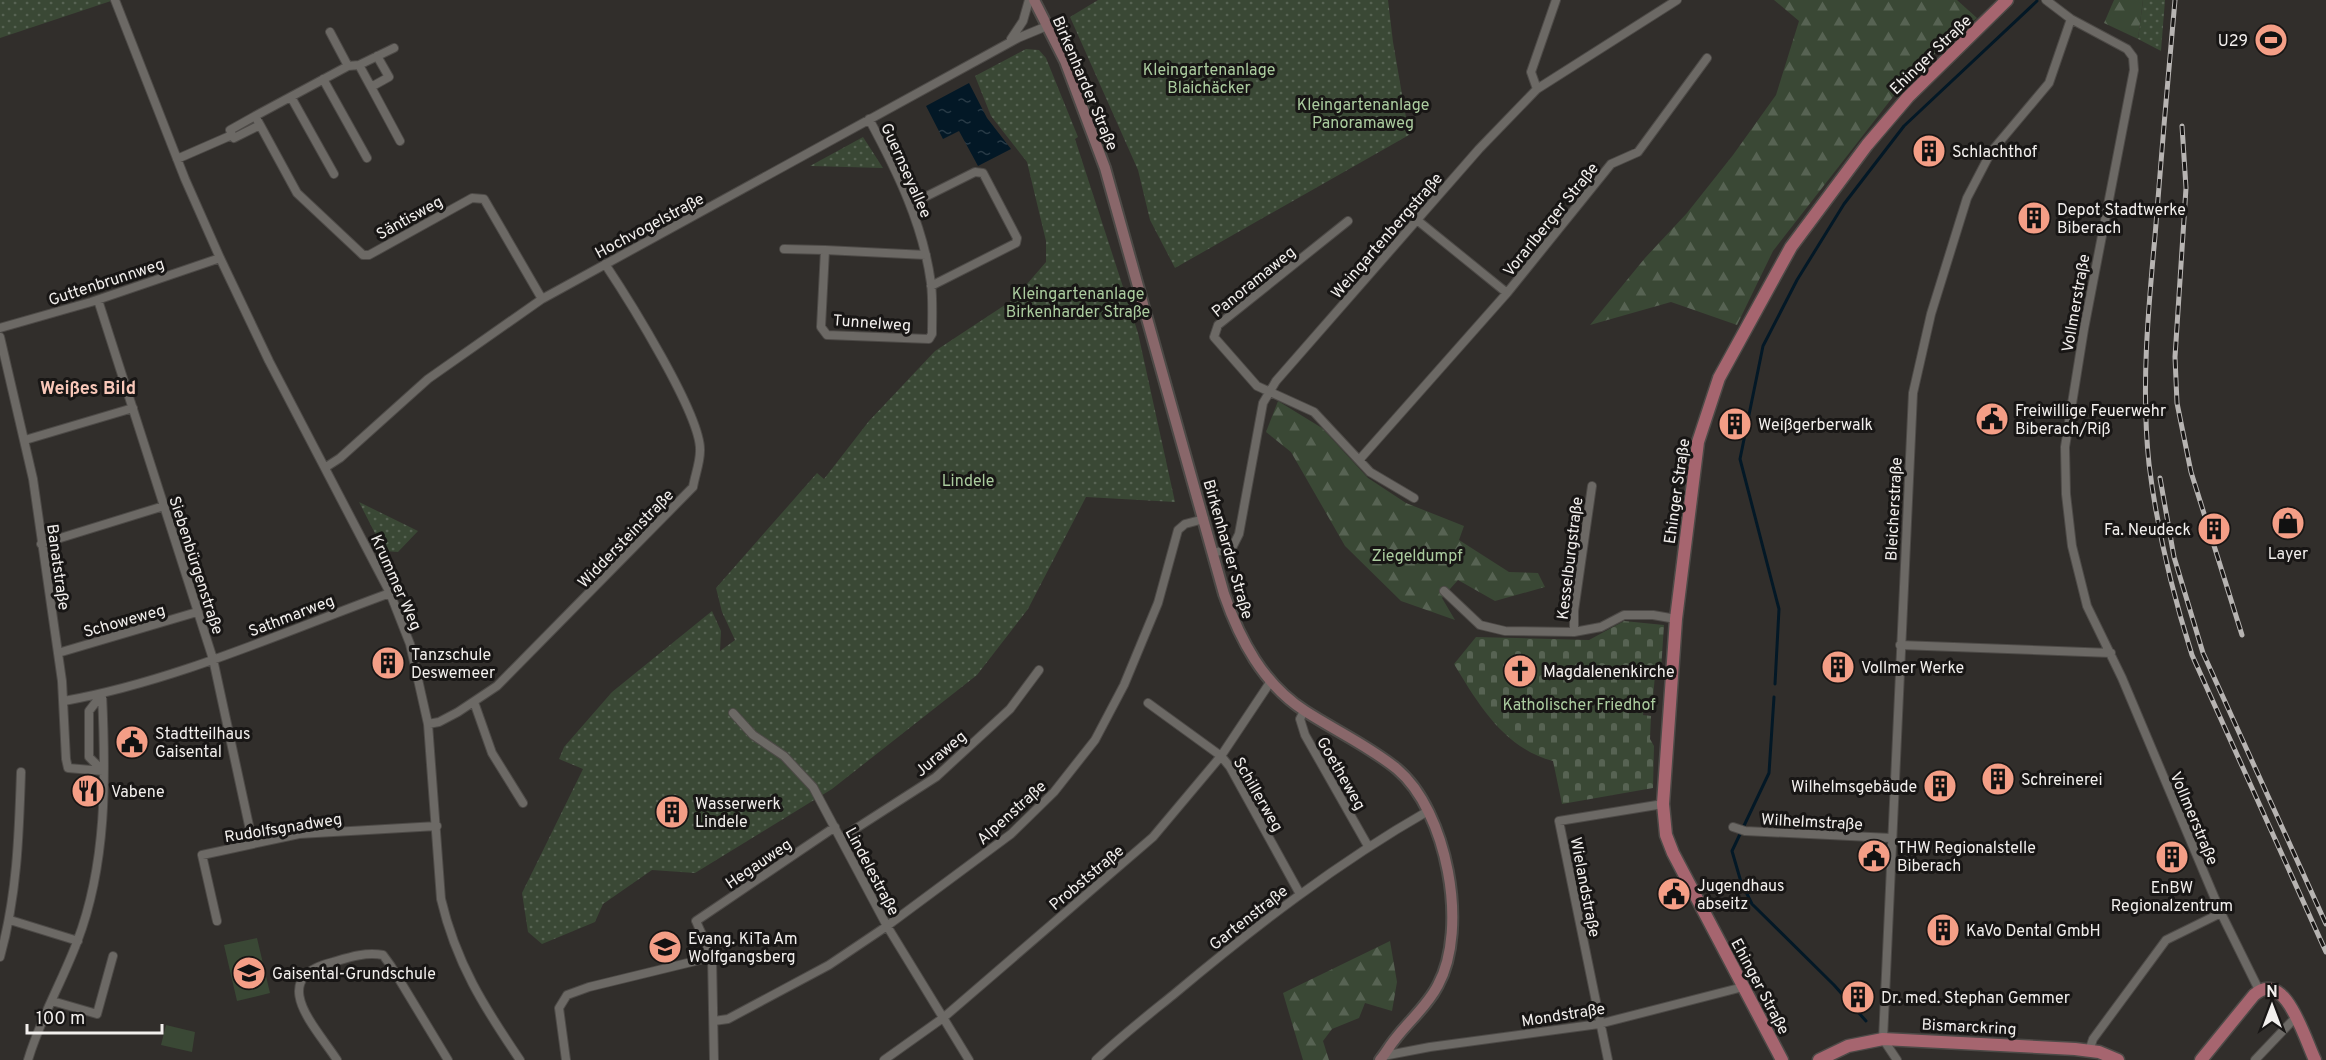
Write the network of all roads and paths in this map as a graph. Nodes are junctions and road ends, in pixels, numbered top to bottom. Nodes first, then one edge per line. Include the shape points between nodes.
1 (115, 0) edge
2 (1029, 0) edge
3 (1035, 0) edge
4 (1556, 0) edge
5 (1677, 0) edge
6 (2007, 0) edge
7 (2046, 0) edge
8 (2071, 19) junction
9 (1047, 26) junction
10 (330, 32) dead end
11 (1009, 42) junction
12 (394, 48) dead end
13 (377, 56) junction
14 (1707, 58) dead end
15 (359, 65) junction
16 (348, 66) junction
17 (323, 80) junction
18 (371, 87) junction
19 (1538, 89) junction
20 (291, 97) junction
21 (255, 116) junction
22 (869, 119) junction
23 (260, 125) junction
24 (232, 135) junction
25 (400, 141) dead end
26 (367, 158) dead end
27 (177, 159) junction
28 (334, 174) dead end
29 (911, 204) junction
30 (1417, 220) junction
31 (1348, 221) dead end
32 (784, 249) dead end
33 (825, 250) junction
34 (926, 255) junction
35 (220, 258) junction
36 (606, 264) junction
37 (931, 286) junction
38 (1508, 293) junction
39 (542, 299) junction
40 (98, 300) junction
41 (0, 328) edge
42 (0, 337) edge
43 (929, 339) joint
44 (1269, 392) junction
45 (134, 408) junction
46 (25, 440) junction
47 (1360, 459) junction
48 (326, 467) junction
49 (1592, 486) dead end
50 (1414, 498) dead end
51 (164, 506) junction
52 (1204, 519) junction
53 (41, 544) junction
54 (1213, 553) junction
55 (1444, 591) dead end
56 (390, 592) junction
57 (197, 612) junction
58 (1676, 619) junction
59 (1574, 632) junction
60 (1900, 645) junction
61 (58, 653) junction
62 (2111, 654) junction
63 (213, 659) junction
64 (1039, 670) dead end
65 (1271, 681) junction
66 (102, 694) junction
67 (64, 701) junction
68 (474, 702) junction
69 (1148, 703) dead end
70 (1304, 711) junction
71 (733, 713) dead end
72 (428, 724) junction
73 (1221, 756) junction
74 (103, 771) junction
75 (21, 772) dead end
76 (523, 803) dead end
77 (1663, 804) junction
78 (1428, 811) junction
79 (437, 826) junction
80 (835, 827) junction
81 (1733, 827) dead end
82 (841, 838) junction
83 (1891, 838) junction
84 (253, 843) junction
85 (1368, 846) junction
86 (1300, 894) junction
87 (2221, 913) junction
88 (10, 920) junction
89 (217, 921) dead end
90 (887, 926) junction
91 (78, 941) junction
92 (113, 956) dead end
93 (0, 957) edge
94 (712, 957) junction
95 (1743, 987) junction
96 (2259, 990) junction
97 (52, 1001) junction
98 (943, 1018) junction
99 (2295, 1018) junction
100 (714, 1021) junction
101 (1599, 1024) junction
102 (1883, 1039) junction
103 (2089, 1051) junction
104 (1382, 1059) edge
105 (28, 1060) edge
106 (337, 1060) edge
107 (448, 1060) edge
108 (520, 1060) edge
109 (566, 1060) edge
110 (714, 1060) edge
111 (884, 1060) edge
112 (969, 1060) edge
113 (1096, 1060) edge
114 (1608, 1060) edge
115 (1782, 1060) edge
116 (1819, 1060) edge
117 (1897, 1060) edge
118 (2118, 1060) edge
119 (2201, 1060) edge
120 (2255, 1060) edge
121 (2315, 1060) edge

1 - 27 street, Krummer Weg
2 - 11 street via 1023,21
3 - 9 main road, Birkenharder Straße
4 - 19 street via 1531,72
5 - 19 street, Weingartenbergstraße
6 - 58 main road, Ehinger Straße via 1908,97 1867,145 1791,248 1719,378 1698,442
7 - 8 street, Vollmerstraße
8 - 60 street, Bleicherstraße via 2049,83 2002,136 1976,178 1930,314 1913,393
8 - 62 street, Vollmerstraße via 2127,49 2134,64 2085,319 2065,447 2066,494 2080,584
9 - 11 street, Hochvogelstraße
9 - 52 main road, Birkenharder Straße via 1105,168
10 - 16 street
11 - 22 street, Hochvogelstraße
12 - 13 street
13 - 15 street
13 - 18 street via 389,77
14 - 38 street, Vorarlberger Straße via 1638,152 1611,164
15 - 16 street
15 - 18 street
16 - 17 street
17 - 20 street
17 - 26 street
18 - 25 street
19 - 30 street, Weingartenbergstraße
20 - 21 street
20 - 28 street
21 - 23 street
21 - 24 street via 230,130
22 - 29 street, Guernseyallee
22 - 36 street, Hochvogelstraße
23 - 24 street via 234,138
23 - 39 street, Säntisweg via 297,193 363,255 472,198 484,199
24 - 27 street
27 - 35 street, Krummer Weg
29 - 34 street, Guernseyallee
29 - 37 street via 975,172 983,173 1017,238 1016,243
30 - 38 street, Vorarlberger Straße
30 - 44 street, Weingartenbergstraße
31 - 44 street, Panoramaweg via 1215,329 1216,341 1257,386
32 - 33 street
33 - 34 street
33 - 43 street, Tunnelweg via 821,327 828,335
34 - 37 street, Guernseyallee
35 - 40 street, Guttenbrunnweg
35 - 48 street, Krummer Weg
36 - 39 street, Hochvogelstraße
36 - 68 street, Widdersteinstraße via 695,423 701,450 693,487 497,686
37 - 43 street, Guernseyallee
38 - 47 street, Vorarlberger Straße
39 - 48 street, Hochvogelstraße via 428,379
40 - 41 street, Guttenbrunnweg
40 - 45 street, Siebenbürgenstraße
42 - 46 street, Banatstraße
44 - 47 street via 1314,412
44 - 54 street, Weingartenbergstraße via 1255,436 1239,534 1232,548
45 - 46 street
45 - 51 street, Siebenbürgenstraße
46 - 53 street, Banatstraße
47 - 50 street via 1386,484
48 - 56 street, Krummer Weg
49 - 59 street, Kesselburgstraße
51 - 53 street
51 - 57 street, Siebenbürgenstraße
52 - 54 main road, Birkenharder Straße
52 - 90 street, Alpenstraße via 1178,530 1158,603 1129,675 1095,740 1071,771 1011,834
53 - 61 street, Banatstraße
54 - 65 main road, Birkenharder Straße via 1242,640
55 - 59 street via 1480,625 1528,633
56 - 63 street, Sathmarweg
56 - 72 street, Krummer Weg via 414,657
57 - 61 street, Schoweweg
57 - 63 street, Siebenbürgenstraße
58 - 59 street via 1624,615 1601,627
58 - 77 main road, Ehinger Straße
60 - 62 street
60 - 83 street, Bleicherstraße
61 - 67 street, Banatstraße
62 - 87 street, Vollmerstraße
63 - 66 street, Sathmarweg
63 - 84 street, Siebenbürgenstraße
64 - 82 street, Juraweg via 1010,710 936,777
65 - 70 main road, Birkenharder Straße
65 - 73 street, Probststraße
66 - 67 street, Sathmarweg
66 - 74 street
66 - 74 street via 89,711 89,757
67 - 74 street, Banatstraße via 68,768
68 - 72 street, Widdersteinstraße
68 - 76 street via 492,753
69 - 73 street, Schillerweg
70 - 78 main road, Birkenharder Straße via 1361,743 1400,771
70 - 85 street, Goetheweg via 1300,719 1305,735
71 - 80 street, Lindelestraße via 753,735 784,756 813,787
72 - 79 street, Krummer Weg
73 - 86 street, Schillerweg
73 - 98 street, Probststraße via 1153,837
74 - 91 street via 100,856
75 - 88 street via 18,857
77 - 95 main road, Ehinger Straße via 1672,853
77 - 101 street, Wielandstraße via 1559,821
78 - 85 street, Gartenstraße
78 - 104 main road, Birkenharder Straße via 1444,847 1451,944 1438,986
79 - 84 street, Rudolfsgnadweg via 311,833
79 - 108 street, Krummer Weg via 441,899 455,950 484,1007
80 - 82 street, Lindelestraße
80 - 94 street, Hegauweg via 696,921
81 - 83 street, Wilhelmstraße via 1745,831
82 - 90 street, Lindelestraße
83 - 102 street, Bleicherstraße
84 - 89 street, Rudolfsgnadweg via 202,855
85 - 86 street, Gartenstraße
86 - 113 street, Gartenstraße
87 - 96 street, Vollmerstraße
87 - 103 street via 2166,940 2093,1039
88 - 91 street
88 - 93 street
90 - 98 street, Lindelestraße
90 - 100 street, Alpenstraße via 829,965 728,1019
91 - 97 street
92 - 97 street via 97,1014
94 - 100 street
94 - 109 street via 567,995 560,1008
95 - 101 street, Mondstraße
95 - 115 main road, Ehinger Straße
96 - 99 main road via 2275,989 2286,998
96 - 119 main road
97 - 105 street
98 - 111 street, Probststraße
98 - 112 street, Lindelestraße
99 - 120 street
99 - 121 main road
100 - 110 street
101 - 104 street, Mondstraße via 1430,1047
101 - 114 street, Wielandstraße
102 - 103 main road, Bismarckring
102 - 116 main road, Bismarckring via 1848,1046
102 - 117 street
103 - 118 main road, Bismarckring
106 - 107 street via 301,1005 300,983 307,971 316,966 368,953 383,955

